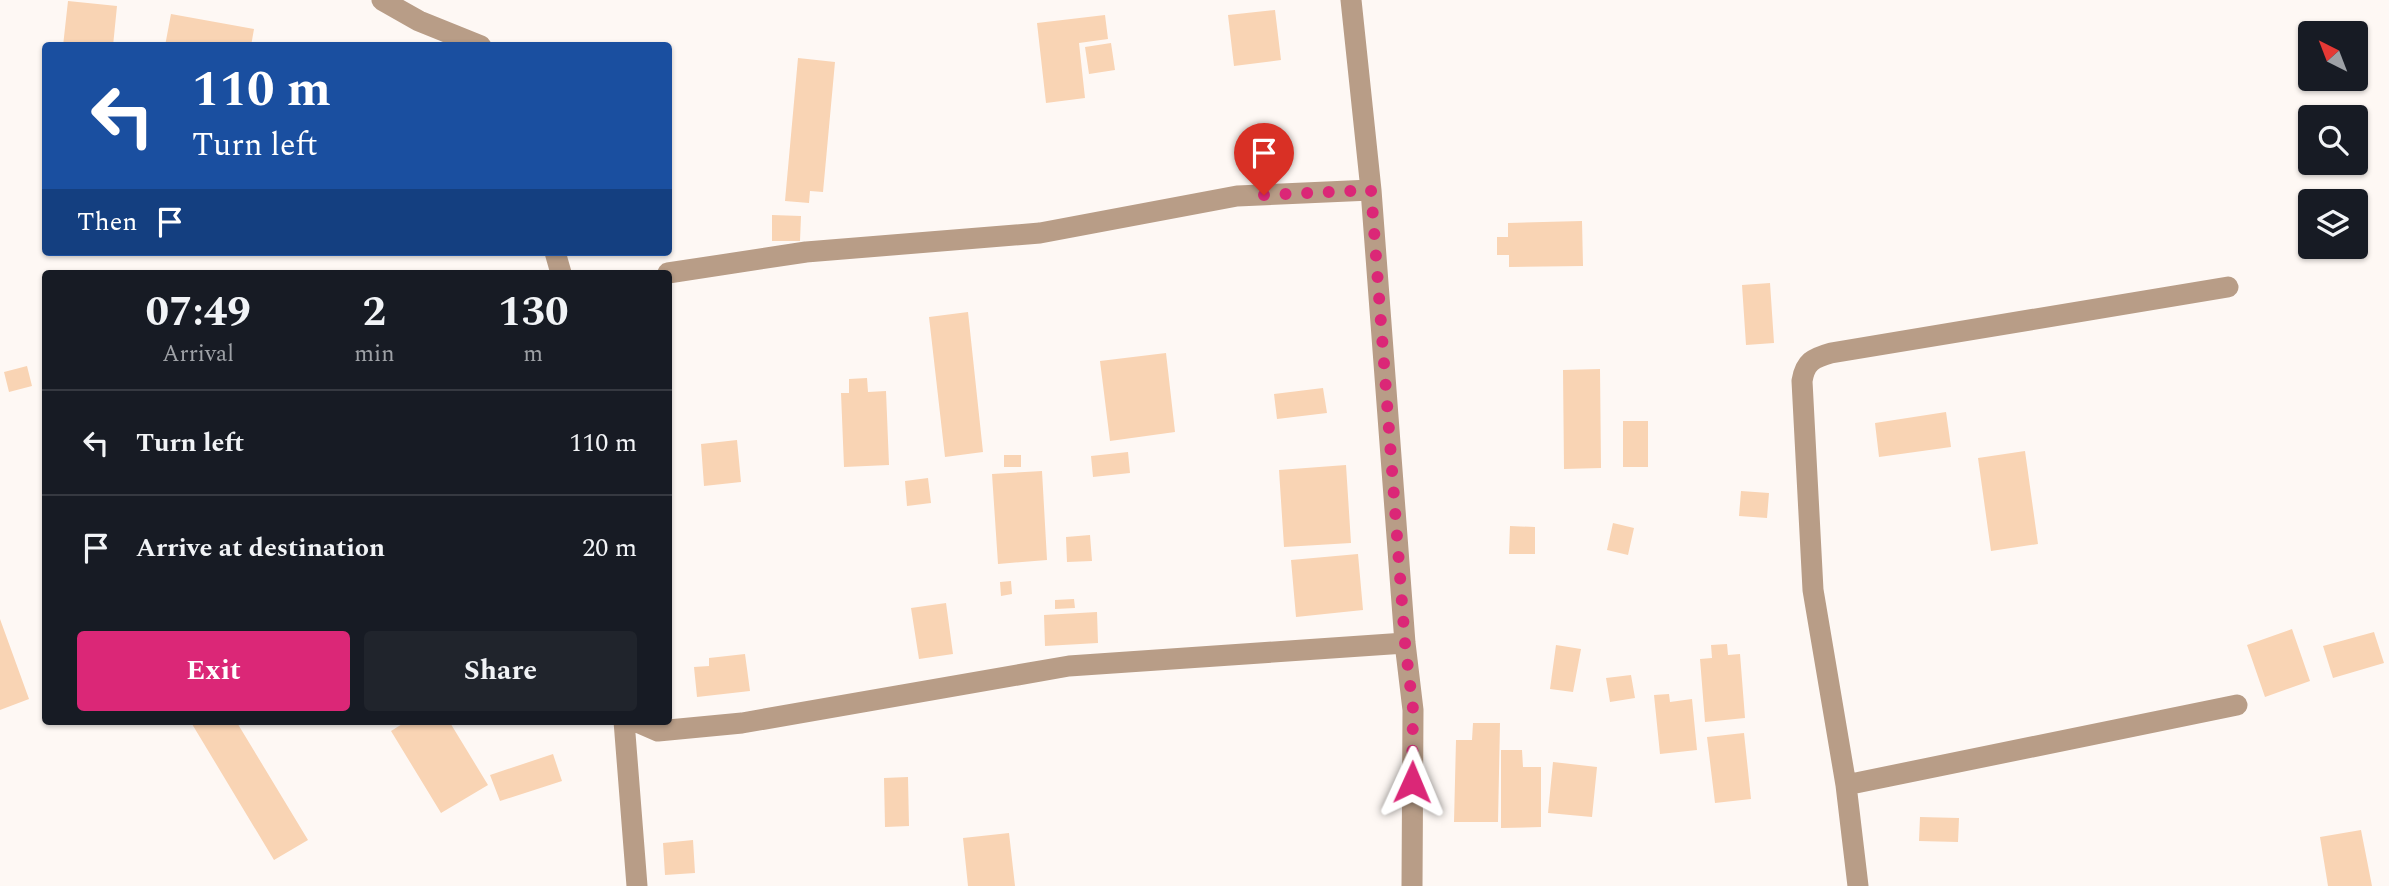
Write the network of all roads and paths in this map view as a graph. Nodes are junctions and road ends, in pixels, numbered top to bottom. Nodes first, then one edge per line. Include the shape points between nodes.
1 (382, 0) edge
2 (1351, 0) edge
3 (471, 42) edge
4 (1371, 190) junction
5 (672, 272) edge
6 (2228, 287) dead end
7 (1405, 643) junction
8 (2237, 705) dead end
9 (624, 725) edge
10 (644, 725) edge
11 (1846, 785) junction
12 (637, 886) edge
13 (1412, 886) edge
14 (1858, 886) edge

1 - 3 street
2 - 4 street
4 - 5 street via 1237,196 1040,233 806,252
4 - 7 street
6 - 11 street via 1831,353 1815,357 1805,367 1813,590
7 - 10 street via 1069,666 742,723 658,731
7 - 13 street via 1413,709
8 - 11 street
9 - 12 street
11 - 14 street

